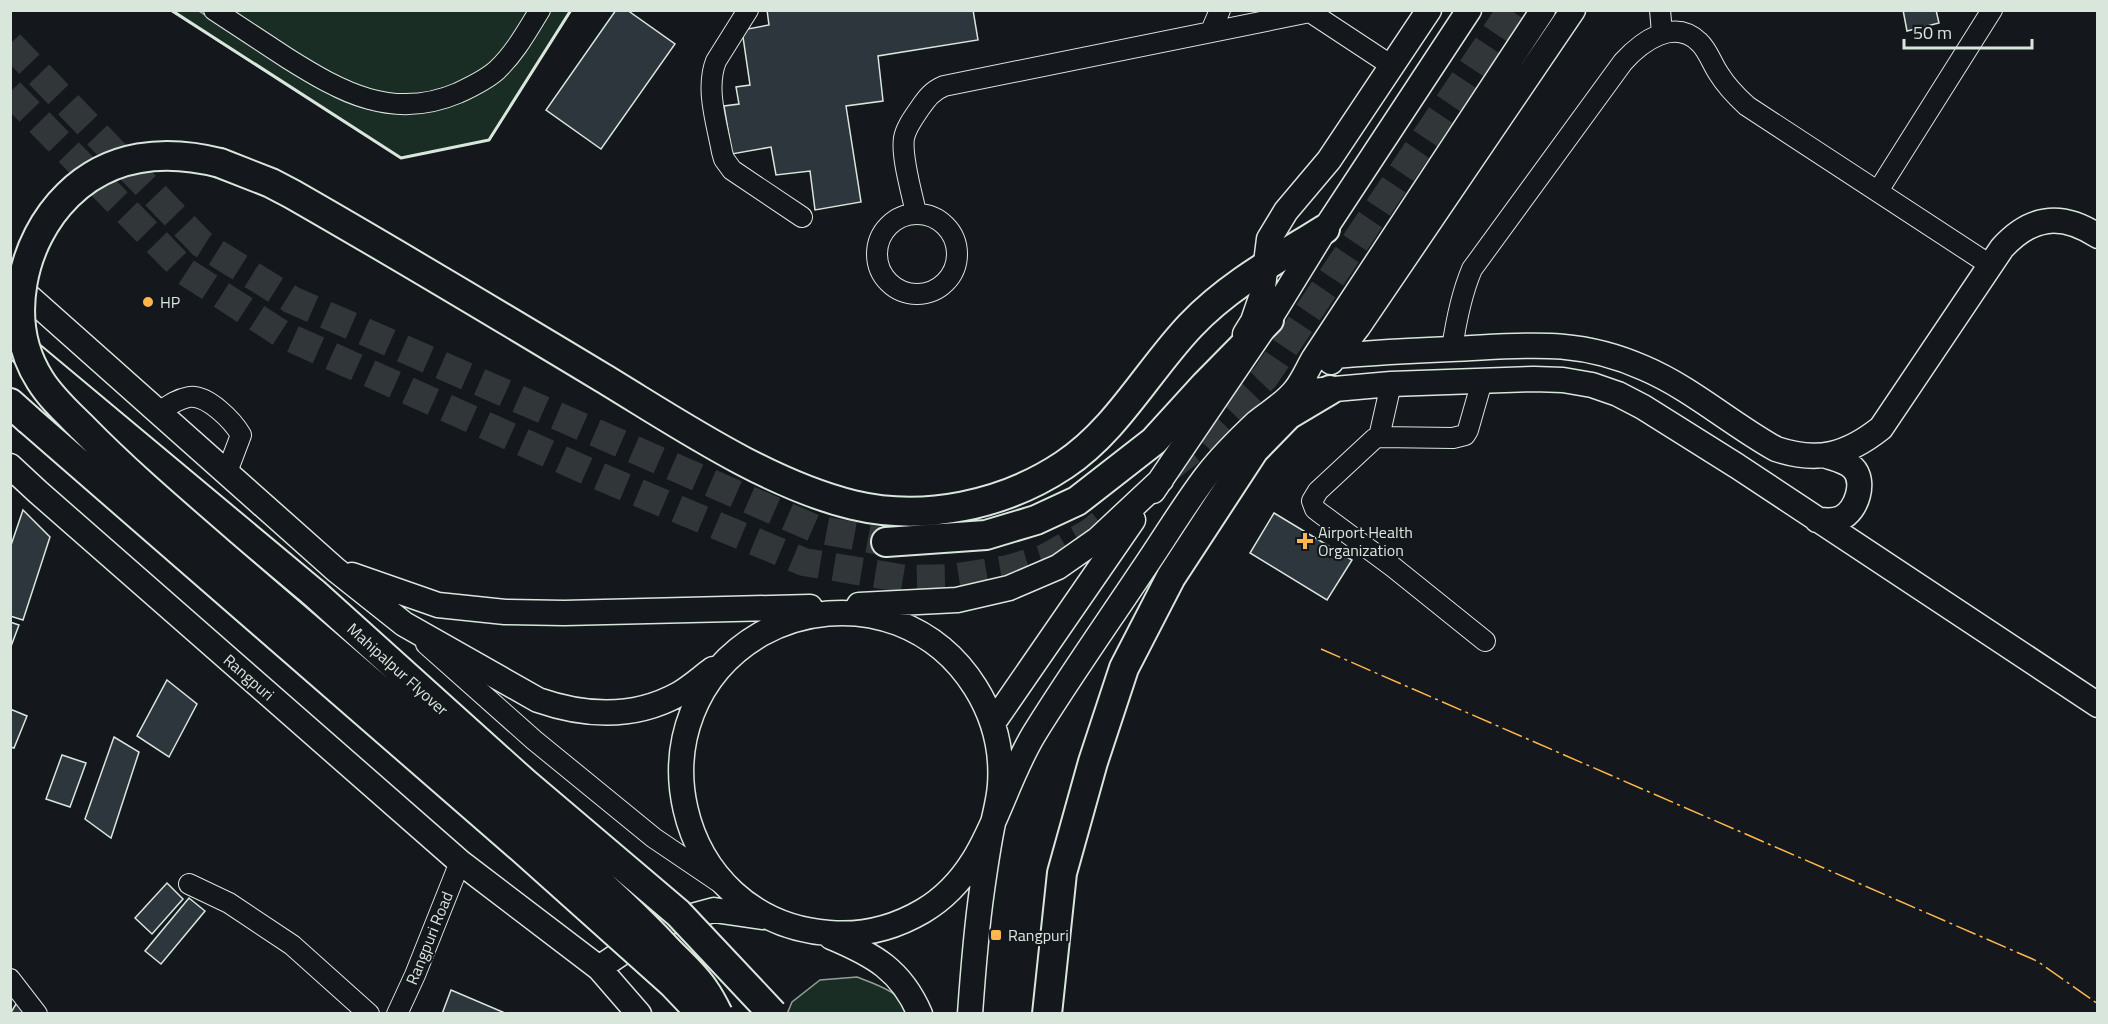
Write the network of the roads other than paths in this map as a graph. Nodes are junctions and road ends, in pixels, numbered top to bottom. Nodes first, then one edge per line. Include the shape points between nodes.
1 (214, 10) edge
2 (540, 10) edge
3 (748, 10) edge
4 (1220, 10) edge
5 (1429, 10) edge
6 (1469, 10) edge
7 (1543, 10) edge
8 (1573, 10) edge
9 (1660, 10) edge
10 (1992, 10) edge
11 (1309, 11) edge
12 (1211, 31) junction
13 (1662, 33) junction
14 (1392, 66) junction
15 (1878, 191) junction
16 (916, 213) junction
17 (802, 217) dead end
18 (1325, 229) junction
19 (2097, 236) edge
20 (1990, 265) junction
21 (1265, 267) junction
22 (10, 280) edge
23 (1269, 320) junction
24 (10, 339) edge
25 (1452, 349) junction
26 (1325, 357) junction
27 (1228, 361) junction
28 (1482, 381) junction
29 (1391, 384) junction
30 (1311, 391) junction
31 (20, 411) edge
32 (159, 412) junction
33 (1379, 437) junction
34 (1827, 456) junction
35 (10, 466) edge
36 (227, 472) junction
37 (1161, 480) junction
38 (1817, 520) junction
39 (886, 542) tunnel mouth
40 (336, 570) junction
41 (404, 624) junction
42 (1485, 641) dead end
43 (738, 650) junction
44 (2097, 705) edge
45 (993, 723) junction
46 (992, 825) junction
47 (459, 862) junction
48 (189, 884) dead end
49 (727, 887) junction
50 (771, 919) junction
51 (821, 933) junction
52 (599, 968) junction
53 (10, 979) edge
54 (37, 1014) edge
55 (369, 1014) edge
56 (398, 1014) edge
57 (639, 1014) edge
58 (701, 1014) edge
59 (718, 1014) edge
60 (773, 1014) edge
61 (920, 1014) edge
62 (970, 1014) edge
63 (1047, 1014) edge

1 - 2 street via 312,74 351,94 388,104 410,105 447,98 489,76 508,58
3 - 17 street via 712,70 711,88 722,152 732,170
4 - 12 street
5 - 14 main road
6 - 18 main road
7 - 26 main road
8 - 26 main road via 1358,327
9 - 13 street
10 - 15 street
11 - 12 street
11 - 14 street
12 - 16 street via 935,90 904,136
13 - 15 street via 1691,35 1729,89 1747,105
13 - 25 street via 1636,48 1623,62 1472,268 1457,311
14 - 21 main road via 1329,160 1286,211 1269,239
15 - 20 street
16 - 16 street via 943,223 953,235 957,250 955,266 947,280 935,290 920,294 904,292 890,284 880,272 876,257 878,241 886,227 899,217
18 - 21 highway
18 - 23 main road
19 - 20 main road via 2076,224 2043,221 2014,235
20 - 34 main road via 1881,428 1849,450
21 - 27 main road via 1262,295 1253,321
21 - 59 highway, bridge via 1192,324 1093,444 1064,465 1033,484 964,507 892,511 821,496 724,451 417,266 271,183 219,163 175,154 130,160 98,174 70,193 55,210 31,249 21,293 24,339 40,381 118,464 628,907 705,990
22 - 32 main road
23 - 27 highway
23 - 37 main road
24 - 60 highway, Mahipalpur Flyover, bridge via 314,593 525,783 678,913
25 - 26 main road
25 - 34 main road via 1562,345 1590,350 1644,368 1776,449 1792,455
26 - 30 main road
27 - 39 highway via 1154,441 1077,501 1036,520 986,535
28 - 29 main road
28 - 33 street via 1465,435
28 - 38 main road via 1563,380 1618,394
29 - 30 main road
29 - 33 street
30 - 46 main road via 1256,423 1208,473 1031,738
30 - 63 highway via 1254,450 1171,577 1124,668 1062,873
31 - 58 highway, bridge via 521,848 672,983
32 - 36 main road
32 - 36 street via 191,396 209,402 241,435
33 - 42 street via 1313,496 1313,506
34 - 38 main road via 1852,467 1857,474 1858,495 1844,517
35 - 47 main road, Rangpuri
36 - 40 main road
37 - 40 main road via 1098,539 1058,567 1009,588 957,600 505,612 438,604
37 - 45 main road
38 - 44 main road
40 - 41 main road
41 - 43 main road via 538,700 584,712 633,711 656,704 679,694
41 - 49 street via 534,740 635,823
43 - 45 main road via 775,627 807,616 854,613 895,622 931,641 962,669 980,694
43 - 49 main road via 719,669 692,714 680,767 681,793 696,844
45 - 46 main road via 1000,774
46 - 51 main road via 966,873 925,910 875,931
46 - 62 main road via 978,919
47 - 52 main road, Rangpuri
47 - 56 street, Rangpuri Road
48 - 55 street via 229,903 292,945
49 - 50 main road
50 - 51 main road
50 - 52 main road via 714,910 666,923
51 - 61 main road via 882,962 905,986
52 - 57 main road, Rangpuri
53 - 54 street

